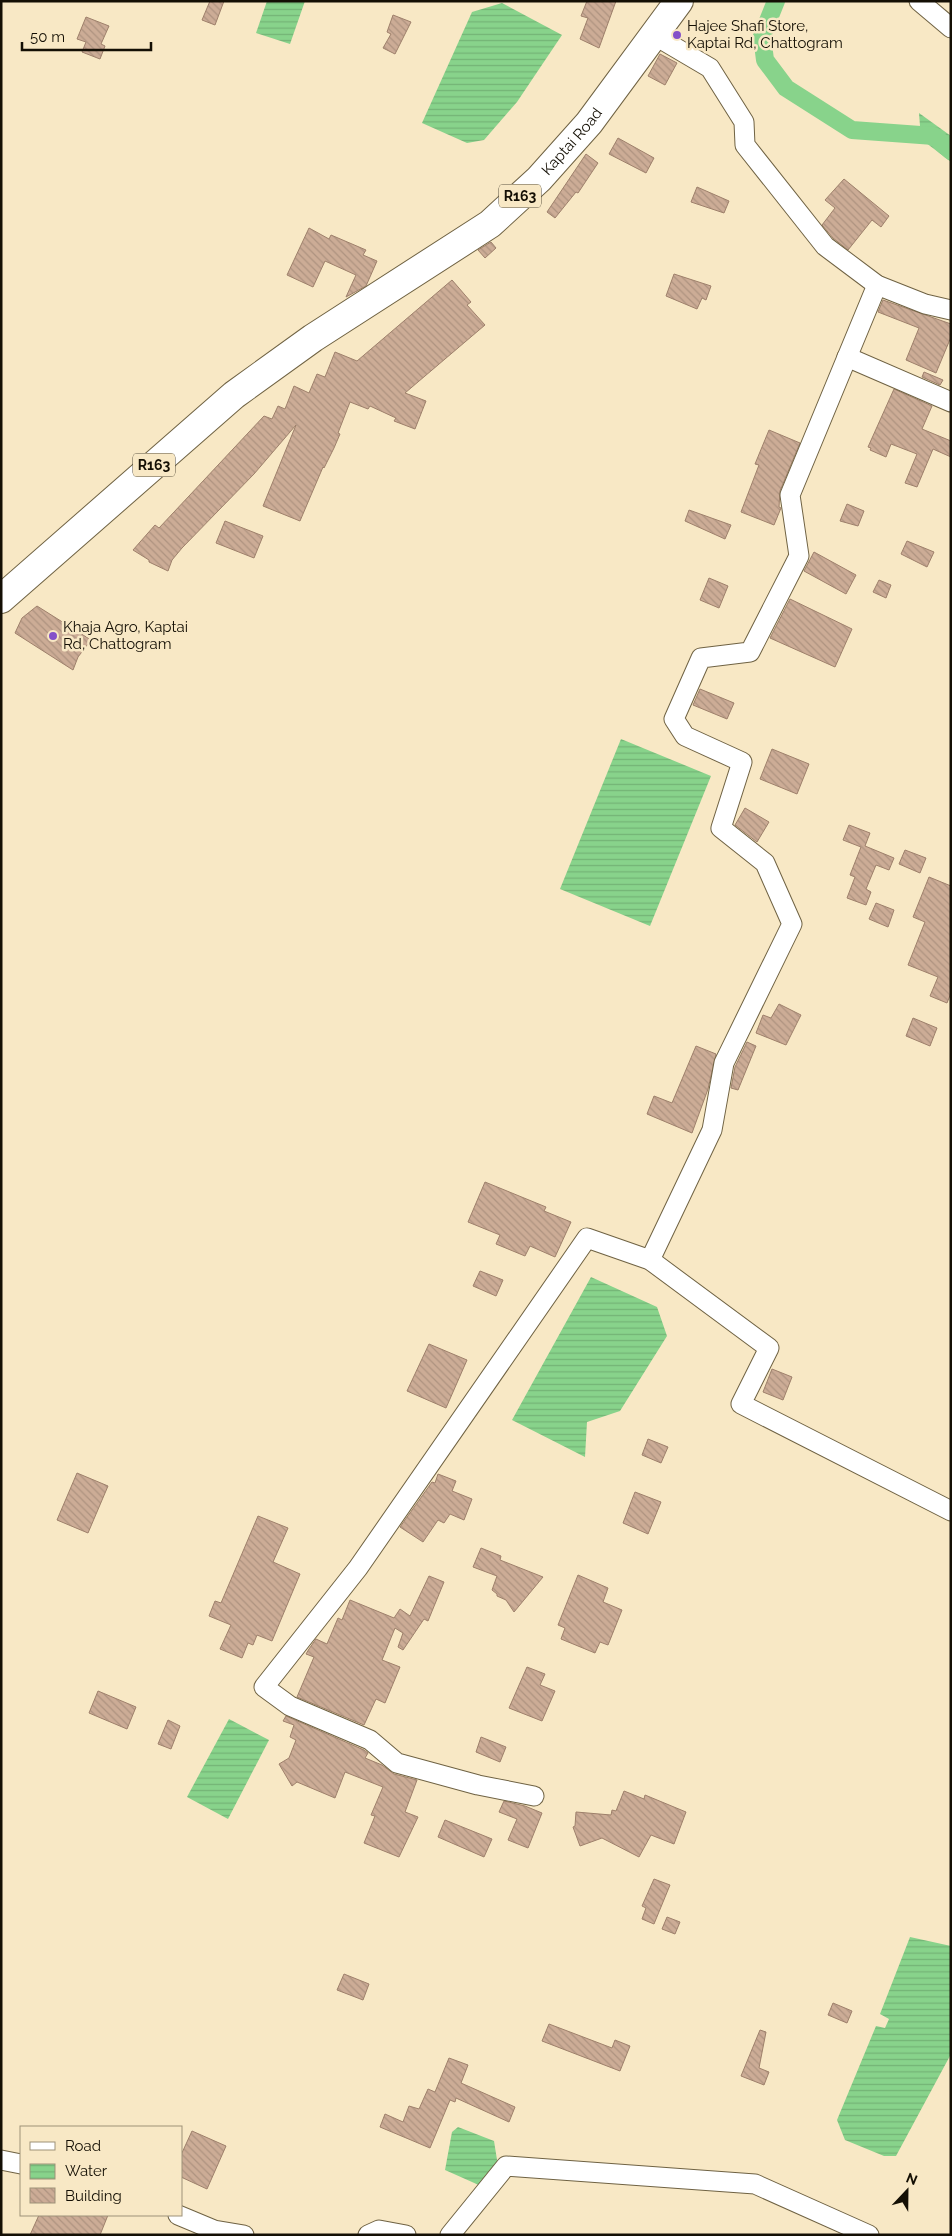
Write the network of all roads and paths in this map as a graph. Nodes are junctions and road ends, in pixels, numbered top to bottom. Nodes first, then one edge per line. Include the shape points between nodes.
1 (679, 1) edge
2 (919, 1) edge
3 (951, 28) edge
4 (654, 35) junction
5 (877, 285) junction
6 (951, 310) edge
7 (847, 357) junction
8 (951, 402) edge
9 (1, 599) edge
10 (650, 1260) junction
11 (951, 1511) edge
12 (534, 1796) dead end
13 (1, 2160) edge
14 (20, 2164) edge
15 (180, 2216) edge
16 (244, 2235) edge
17 (368, 2235) edge
18 (406, 2235) edge
19 (450, 2235) edge
20 (869, 2235) edge

1 - 4 main road, Kaptai Road / R163
2 - 3 street
4 - 5 street via 710,68 744,122 745,145 825,246
4 - 9 main road, Kaptai Road / R163 via 589,123 539,179 490,224 313,338 234,395
5 - 6 street via 925,304
5 - 7 street
7 - 8 street
7 - 10 street via 790,495 800,556 750,652 701,658 674,719 686,736 742,762 721,828 765,863 792,924 724,1063 712,1130
10 - 11 street via 769,1348 741,1404
10 - 12 street via 588,1238 358,1568 264,1687 290,1706 370,1740 397,1763
13 - 14 street
15 - 16 street via 214,2230
17 - 18 street via 379,2230
19 - 20 street via 506,2166 755,2184

